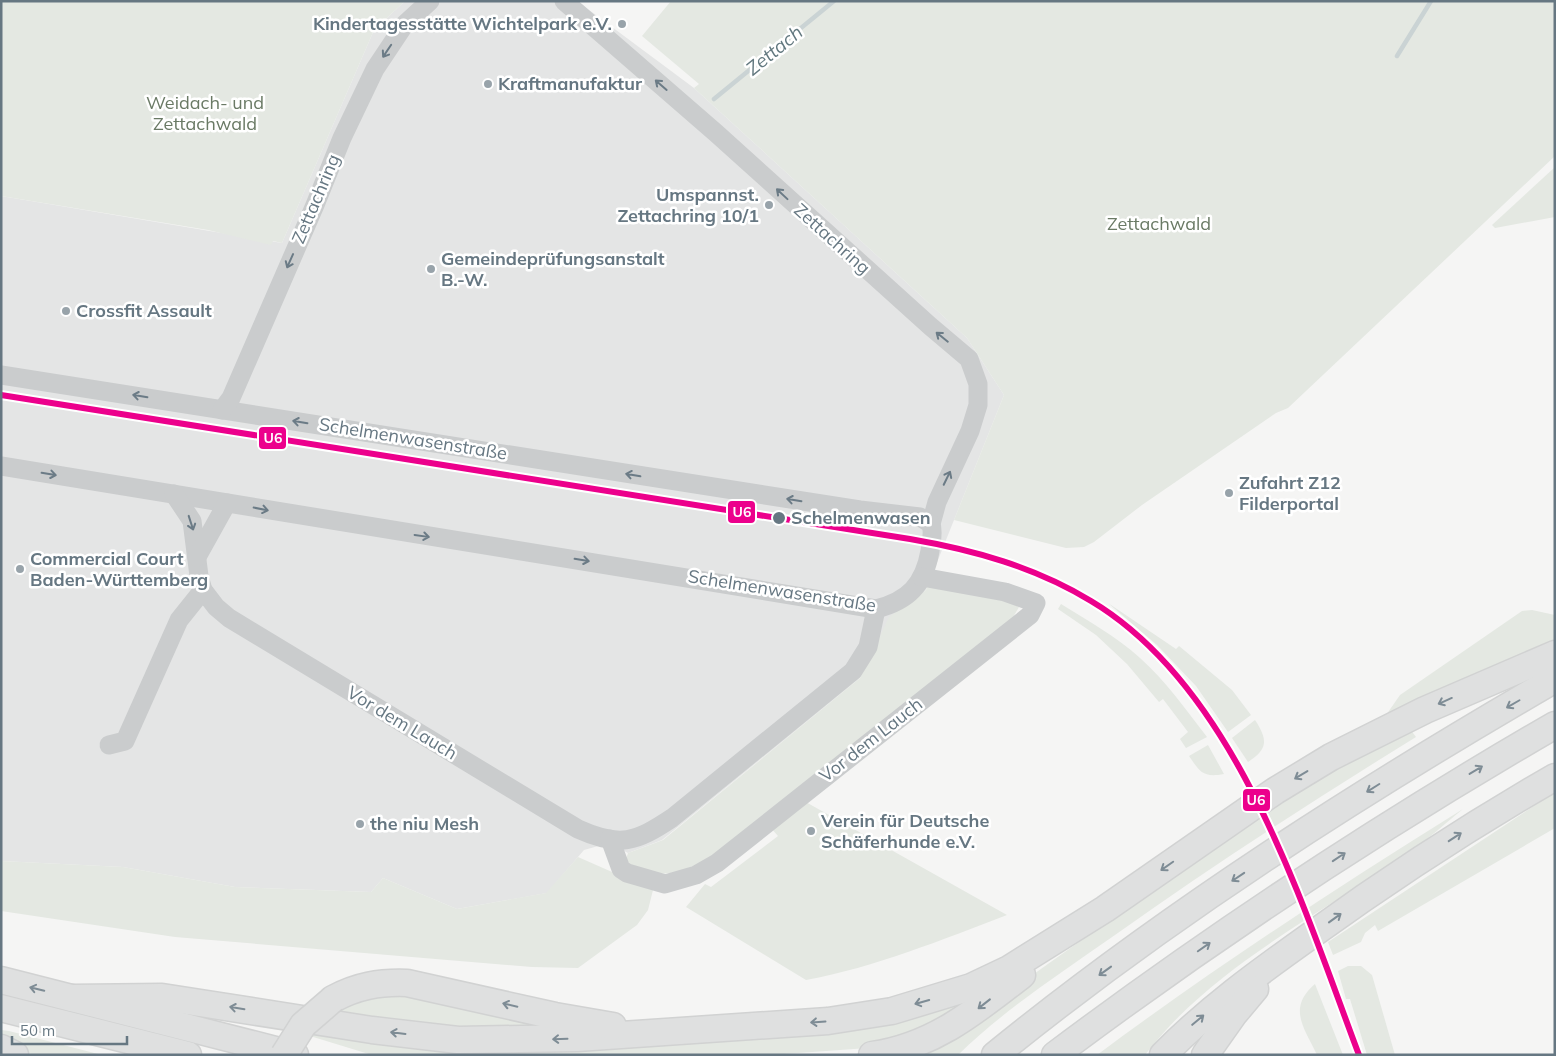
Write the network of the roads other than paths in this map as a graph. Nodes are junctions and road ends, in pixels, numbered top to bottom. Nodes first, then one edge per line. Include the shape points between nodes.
1 (430, 1) edge
2 (564, 1) edge
3 (1, 375) edge
4 (222, 410) junction
5 (1, 466) edge
6 (174, 494) junction
7 (227, 503) junction
8 (932, 524) junction
9 (197, 557) junction
10 (922, 577) junction
11 (204, 590) junction
12 (876, 609) junction
13 (1555, 654) edge
14 (1555, 679) edge
15 (1555, 725) edge
16 (109, 745) dead end
17 (1555, 777) edge
18 (610, 840) junction
19 (1105, 909) junction
20 (1295, 946) junction
21 (1, 980) edge
22 (72, 998) junction
23 (1, 1008) edge
24 (643, 1033) junction
25 (1, 1048) edge
26 (15, 1055) edge
27 (188, 1055) edge
28 (284, 1055) edge
29 (296, 1055) edge
30 (872, 1055) edge
31 (995, 1055) edge
32 (1055, 1055) edge
33 (1163, 1055) edge
34 (1205, 1055) edge

1 -> 4 street, Zettachring via 405,24 374,69 231,398
8 -> 2 street, Zettachring via 937,502 970,431 978,405 978,384 969,359
4 -> 3 street, Schelmenwasenstraße
8 -> 4 street, Schelmenwasenstraße via 920,516 860,510
5 -> 6 street, Schelmenwasenstraße
6 - 7 street, Schelmenwasenstraße
6 -> 9 street, Vor dem Lauch via 192,521
7 - 9 street
7 -> 12 street, Schelmenwasenstraße
8 - 10 street, Schelmenwasenstraße via 928,560
9 - 11 street, Vor dem Lauch
10 - 12 street, Schelmenwasenstraße via 902,599
10 - 18 street, Vor dem Lauch via 1005,592 1036,603 1030,615 717,863 696,875 665,884 634,876 621,869
11 - 16 street via 179,620 125,741
11 - 18 street, Vor dem Lauch via 229,618 578,830
12 - 18 street, Vor dem Lauch via 868,647 853,671 672,818 646,835 629,841
13 -> 19 highway via 1425,710 1331,757 1275,791
14 -> 31 highway via 1439,747 1252,867 1094,978
32 -> 15 highway via 1220,936 1366,838
20 -> 17 highway via 1414,863
19 -> 24 highway via 1009,969 971,987 892,1011 828,1021
19 -> 30 highway via 952,1028 916,1044
33 -> 20 highway via 1214,1007
20 - 34 highway via 1234,1014
22 -> 21 highway
24 -> 22 highway via 508,1041 458,1040 162,997
22 - 29 highway
23 - 27 highway
24 -> 28 highway, bridge via 407,983 385,982 364,986 333,999 303,1025
25 - 26 highway

